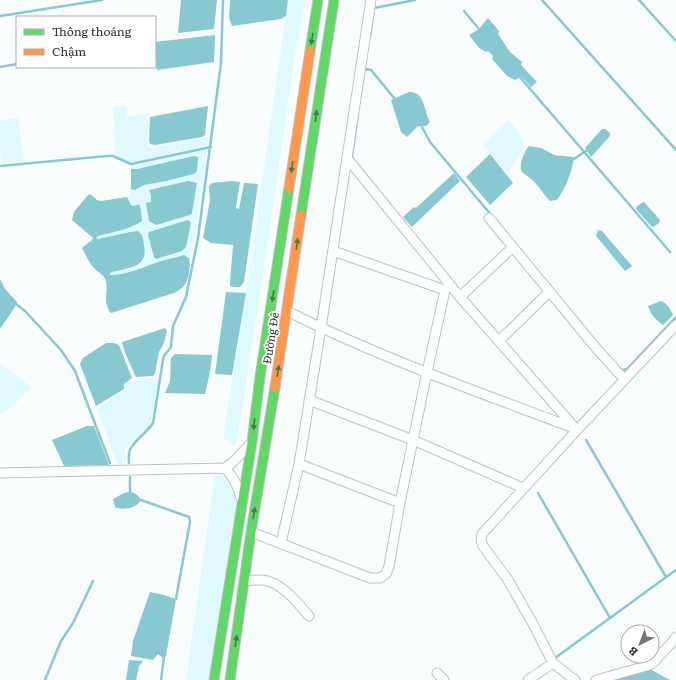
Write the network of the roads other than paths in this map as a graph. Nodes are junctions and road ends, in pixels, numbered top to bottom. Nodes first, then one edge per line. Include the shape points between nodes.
1 (318, 0) edge
2 (334, 0) edge
3 (371, 0) edge
4 (347, 158) junction
5 (489, 218) dead end
6 (513, 247) junction
7 (333, 251) junction
8 (449, 288) junction
9 (549, 292) junction
10 (460, 297) junction
11 (287, 311) junction
12 (676, 325) edge
13 (321, 328) junction
14 (499, 341) junction
15 (427, 372) junction
16 (260, 377) junction
17 (624, 379) junction
18 (309, 400) junction
19 (577, 430) junction
20 (413, 440) junction
21 (252, 442) junction
22 (299, 464) junction
23 (225, 468) junction
24 (0, 473) edge
25 (523, 488) junction
26 (242, 500) junction
27 (400, 503) junction
28 (251, 532) junction
29 (281, 543) junction
30 (245, 581) junction
31 (309, 616) dead end
32 (676, 637) edge
33 (553, 664) junction
34 (437, 673) dead end
35 (214, 680) edge
36 (230, 680) edge
37 (444, 680) edge
38 (528, 680) edge
39 (575, 680) edge
40 (596, 680) edge

1 -> 16 street, Đường Đê
11 -> 2 street, Đường Đê
3 - 4 street
4 - 7 street
4 - 8 street
5 - 6 street
6 - 9 street
6 - 10 street
7 - 8 street
7 - 13 street
8 - 10 street
8 - 15 street
9 - 14 street
9 - 17 street
10 - 14 street
11 - 13 street
11 - 16 street
28 -> 11 street, Đường Đê
12 - 17 street
13 - 15 street
13 - 18 street
14 - 19 street
15 - 19 street
15 - 20 street
16 -> 21 street, Đường Đê
17 - 19 street
18 - 20 street
18 - 22 street
19 - 25 street
20 - 25 street
20 - 27 street
21 - 23 street
21 - 26 street, Đường Đê
22 - 27 street
22 - 29 street
23 - 24 street
23 - 26 street via 233,476
25 - 33 street via 486,529 481,540 508,580
26 - 35 street, Đường Đê
27 - 29 street via 389,566 386,574 380,578 370,578
28 - 29 street
28 - 30 street, Đường Đê
30 - 31 street via 267,581 277,586
36 -> 30 street, Đường Đê
32 - 40 street via 650,665
33 - 38 street
33 - 39 street
34 - 37 street

